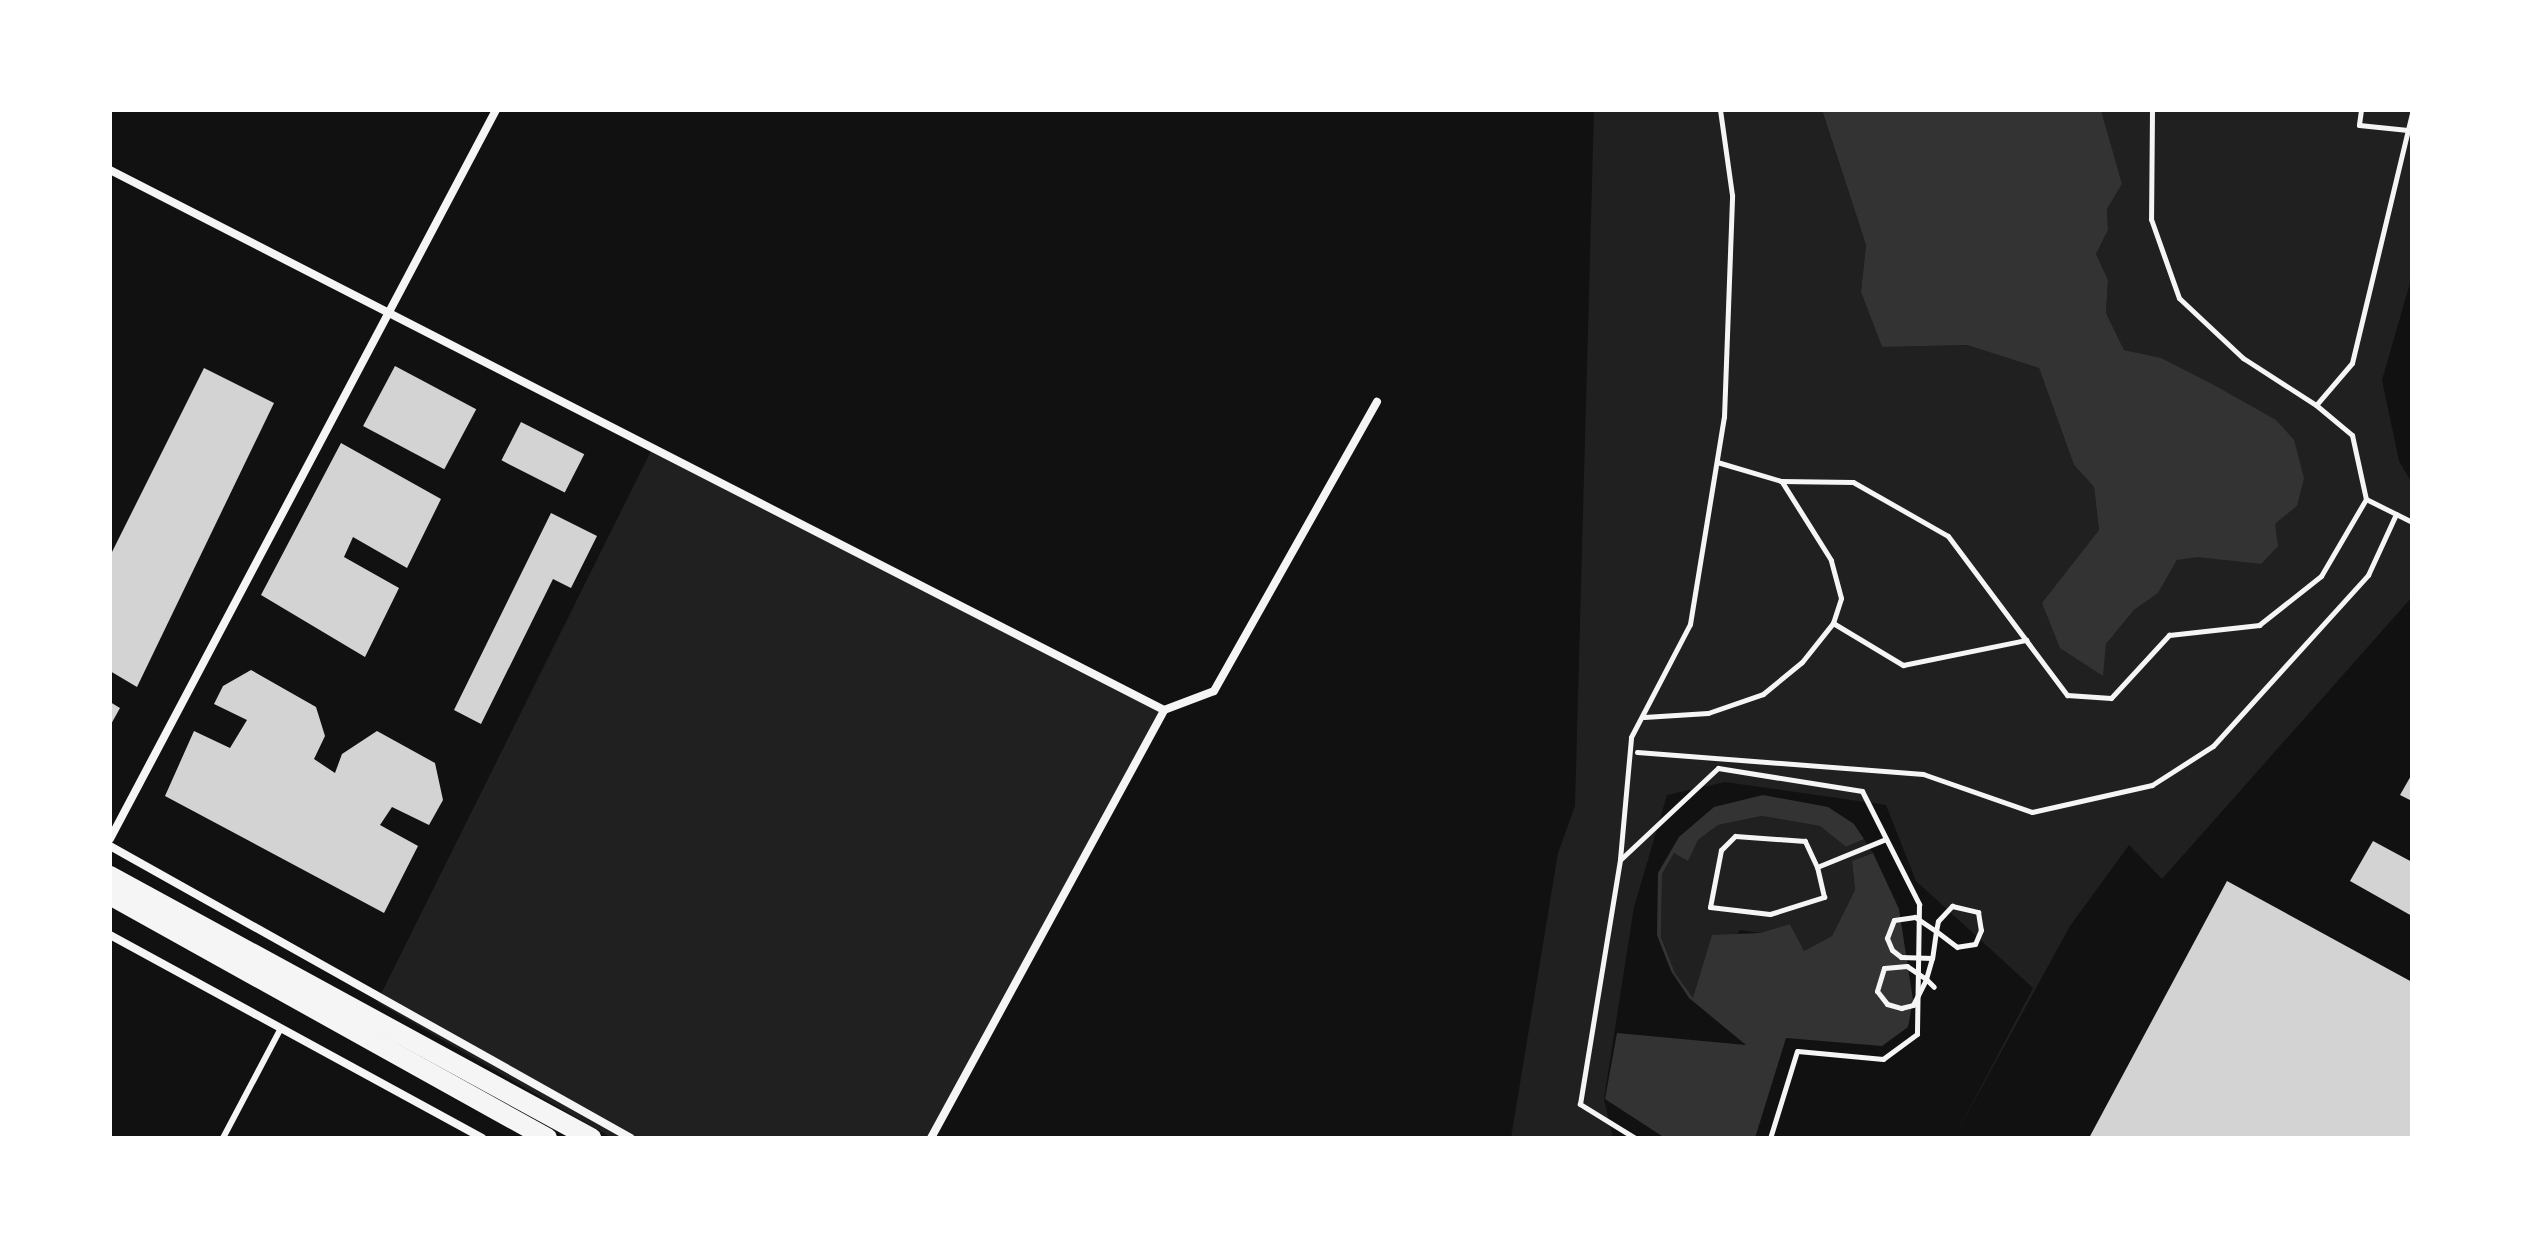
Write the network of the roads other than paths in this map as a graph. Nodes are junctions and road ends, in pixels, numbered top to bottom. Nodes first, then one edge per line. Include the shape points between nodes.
1 (496, 110) edge
2 (110, 170) edge
3 (388, 312) junction
4 (1377, 402) dead end
5 (1164, 710) junction
6 (110, 839) edge
7 (110, 846) edge
8 (110, 876) edge
9 (110, 895) edge
10 (110, 935) edge
11 (281, 1028) junction
12 (223, 1138) edge
13 (482, 1138) edge
14 (547, 1138) edge
15 (591, 1138) edge
16 (631, 1138) edge
17 (931, 1138) edge

1 - 3 street
2 - 3 street
3 - 5 street
3 - 6 street
4 - 5 street via 1214,691
5 - 17 street
7 - 16 street
8 - 15 main road
9 - 14 main road
10 - 11 street
11 - 12 lane
11 - 13 street

